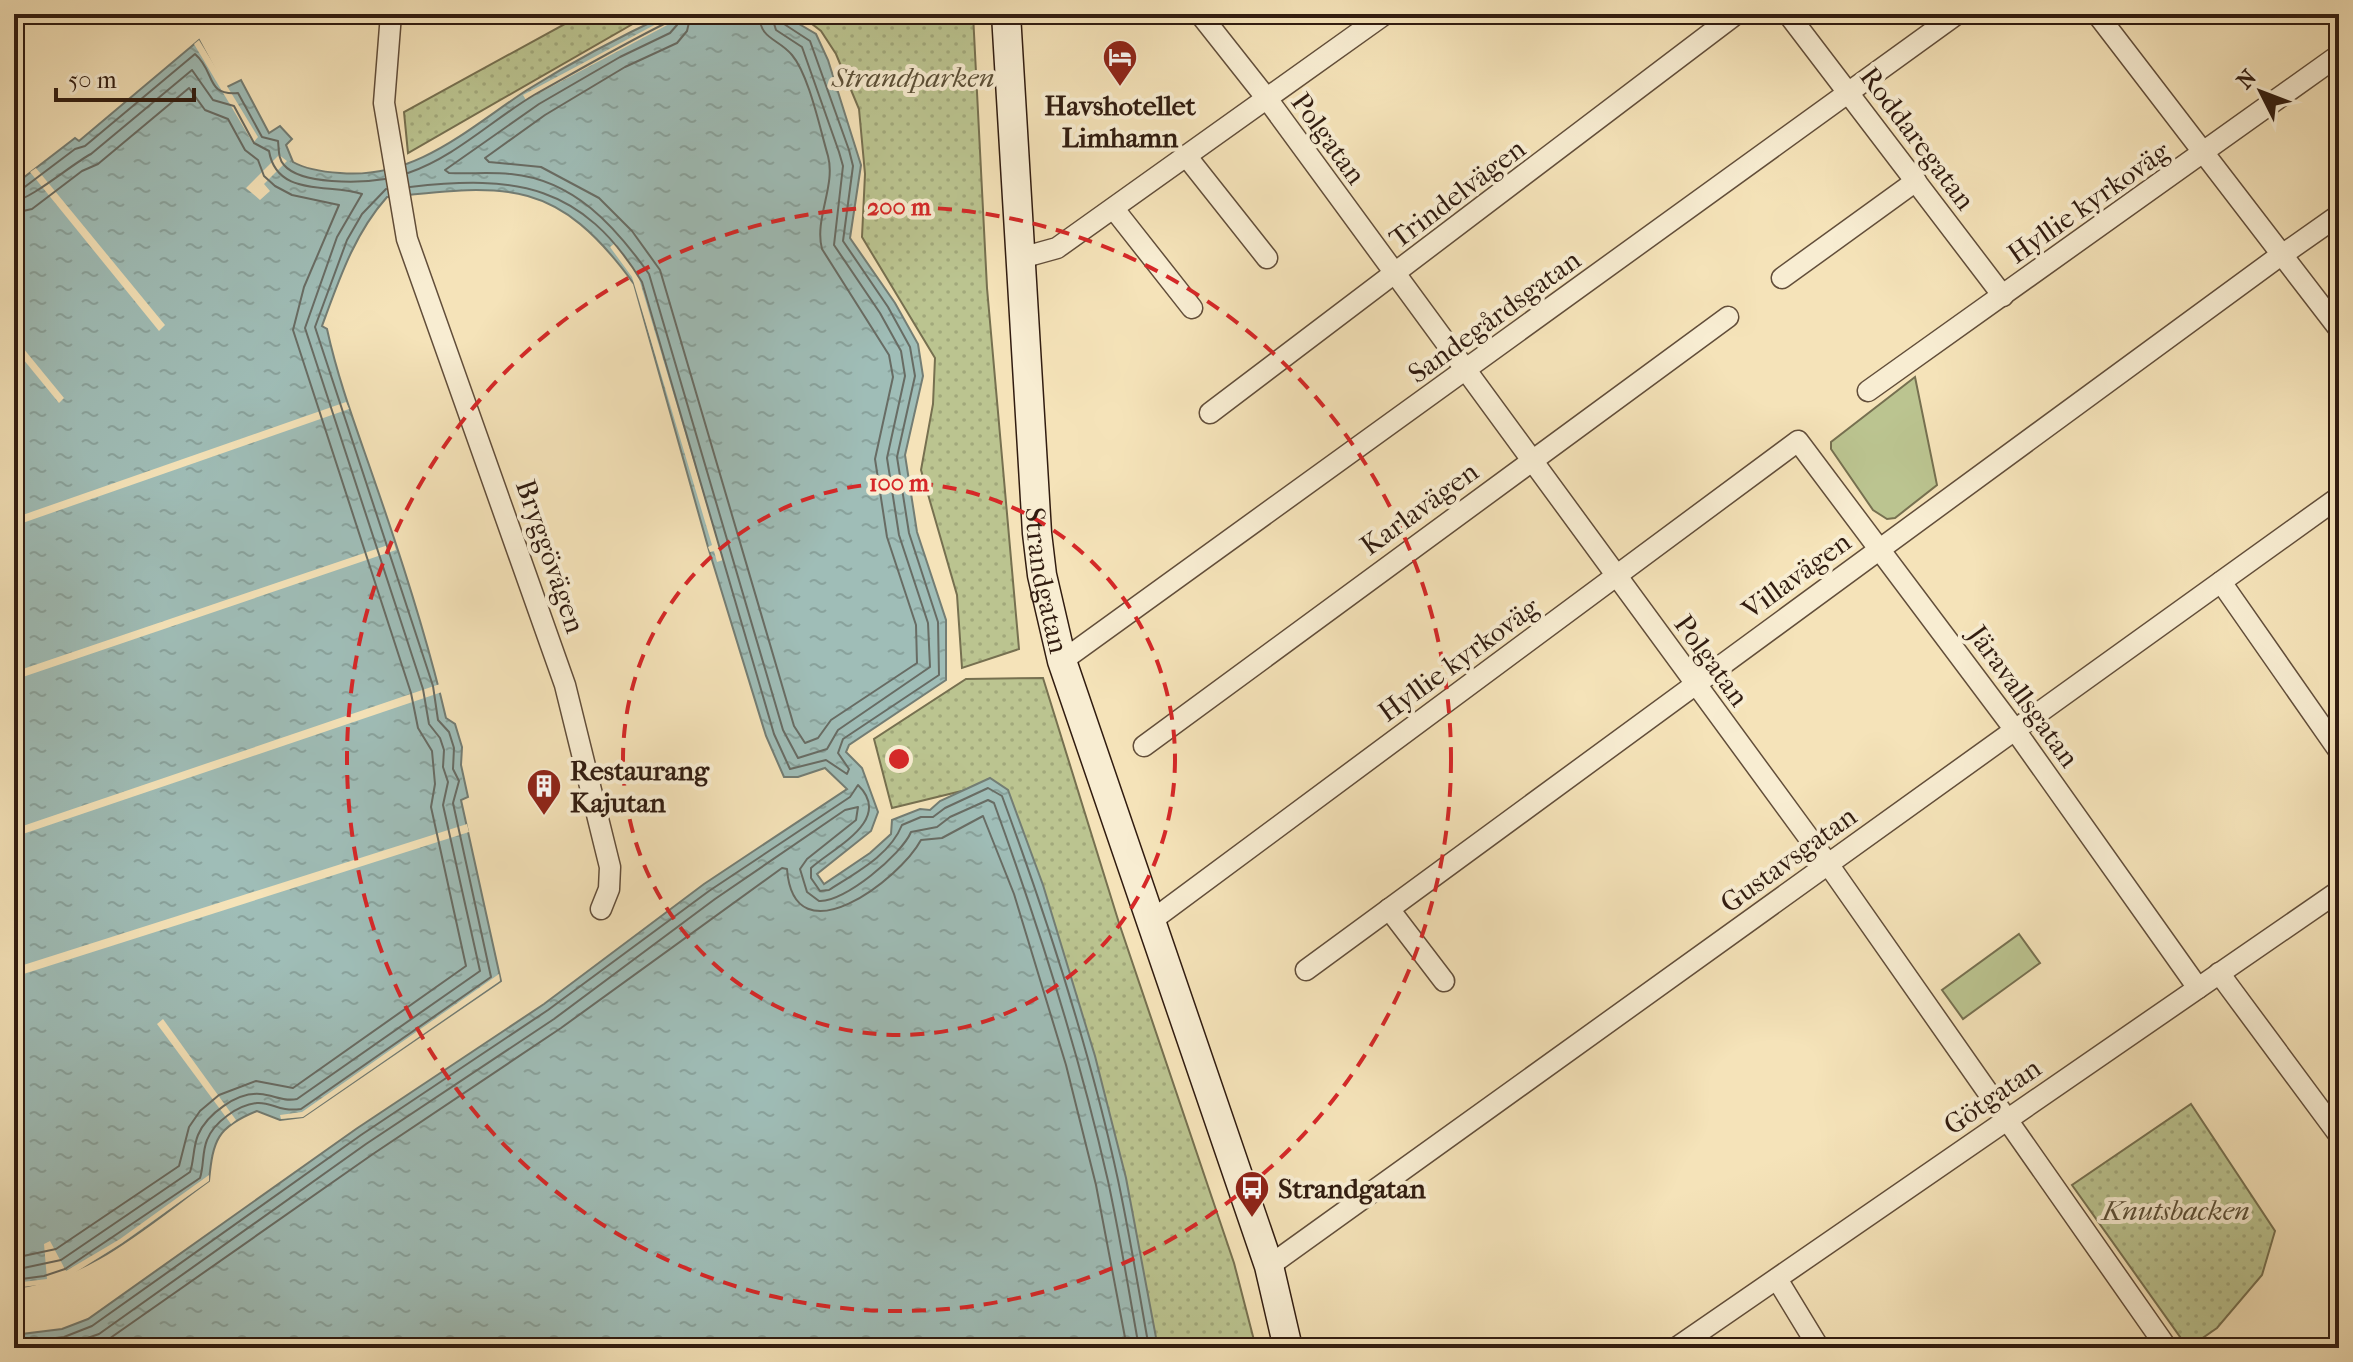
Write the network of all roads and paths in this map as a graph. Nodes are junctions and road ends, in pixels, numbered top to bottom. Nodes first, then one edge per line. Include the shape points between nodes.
1 (391, 14) edge
2 (1006, 14) edge
3 (1200, 14) edge
4 (1385, 14) edge
5 (1736, 14) edge
6 (1788, 14) edge
7 (1957, 14) edge
8 (2097, 14) edge
9 (2339, 55) edge
10 (1848, 92) junction
11 (1268, 100) junction
12 (2207, 153) junction
13 (1187, 157) junction
14 (1916, 181) junction
15 (1114, 209) junction
16 (2339, 215) edge
17 (2282, 255) junction
18 (1021, 258) junction
19 (1267, 258) dead end
20 (1394, 276) junction
21 (1782, 278) dead end
22 (2003, 296) junction
23 (1192, 308) dead end
24 (1728, 317) dead end
25 (2339, 329) edge
26 (1465, 371) junction
27 (1868, 391) dead end
28 (1210, 413) dead end
29 (1798, 441) joint
30 (1531, 461) junction
31 (2339, 497) edge
32 (1880, 547) junction
33 (1617, 579) junction
34 (2221, 582) junction
35 (1062, 661) junction
36 (1695, 685) junction
37 (2015, 730) junction
38 (1144, 746) dead end
39 (2339, 751) edge
40 (1828, 864) junction
41 (2339, 891) edge
42 (601, 909) dead end
43 (1389, 909) junction
44 (1151, 921) junction
45 (1306, 970) dead end
46 (2219, 973) junction
47 (1444, 981) dead end
48 (2198, 988) junction
49 (2005, 1121) junction
50 (2339, 1135) edge
51 (1269, 1266) junction
52 (1777, 1279) junction
53 (1288, 1348) edge
54 (1676, 1348) edge
55 (1819, 1348) edge
56 (2167, 1348) edge

1 - 42 street, Bryggövägen via 384,103 404,229 565,685 610,867
2 - 18 street, Strandgatan
3 - 11 street, Polgatan
4 - 11 street
5 - 20 street, Trindelvägen
6 - 10 street, Roddaregatan
7 - 10 street, Sandegårdsgatan
8 - 12 street
9 - 12 street, Hyllie kyrkoväg
10 - 14 street, Roddaregatan
10 - 26 street, Sandegårdsgatan
11 - 13 street
11 - 20 street, Polgatan
12 - 17 street
12 - 22 street, Hyllie kyrkoväg
13 - 15 street
13 - 19 street
14 - 21 street
14 - 22 street, Roddaregatan
15 - 18 street via 1057,248
15 - 23 street
16 - 17 street, Villavägen
17 - 25 street
17 - 32 street, Villavägen
18 - 35 street, Strandgatan via 1037,533
20 - 26 street, Polgatan
20 - 28 street, Trindelvägen
22 - 27 street, Hyllie kyrkoväg
24 - 30 street, Karlavägen
26 - 30 street, Polgatan
26 - 35 street, Sandegårdsgatan
29 - 32 street, Järavallsgatan
29 - 33 street, Hyllie kyrkoväg
30 - 33 street, Polgatan
30 - 38 street, Karlavägen
31 - 34 street, Gustavsgatan
32 - 36 street, Villavägen
32 - 37 street, Järavallsgatan
33 - 36 street, Polgatan
33 - 44 street, Hyllie kyrkoväg
34 - 37 street, Gustavsgatan
34 - 39 street
35 - 44 street, Strandgatan
36 - 40 street, Polgatan
36 - 43 street, Villavägen
37 - 40 street, Gustavsgatan
37 - 48 street, Järavallsgatan
40 - 49 street, Polgatan
40 - 51 street, Gustavsgatan
41 - 46 street, Götgatan
43 - 45 street, Villavägen
43 - 47 street
44 - 51 street, Strandgatan
46 - 48 street, Götgatan
46 - 50 street
48 - 49 street, Götgatan
49 - 52 street, Götgatan
49 - 56 street, Polgatan
51 - 53 street, Strandgatan
52 - 54 street, Götgatan
52 - 55 street

